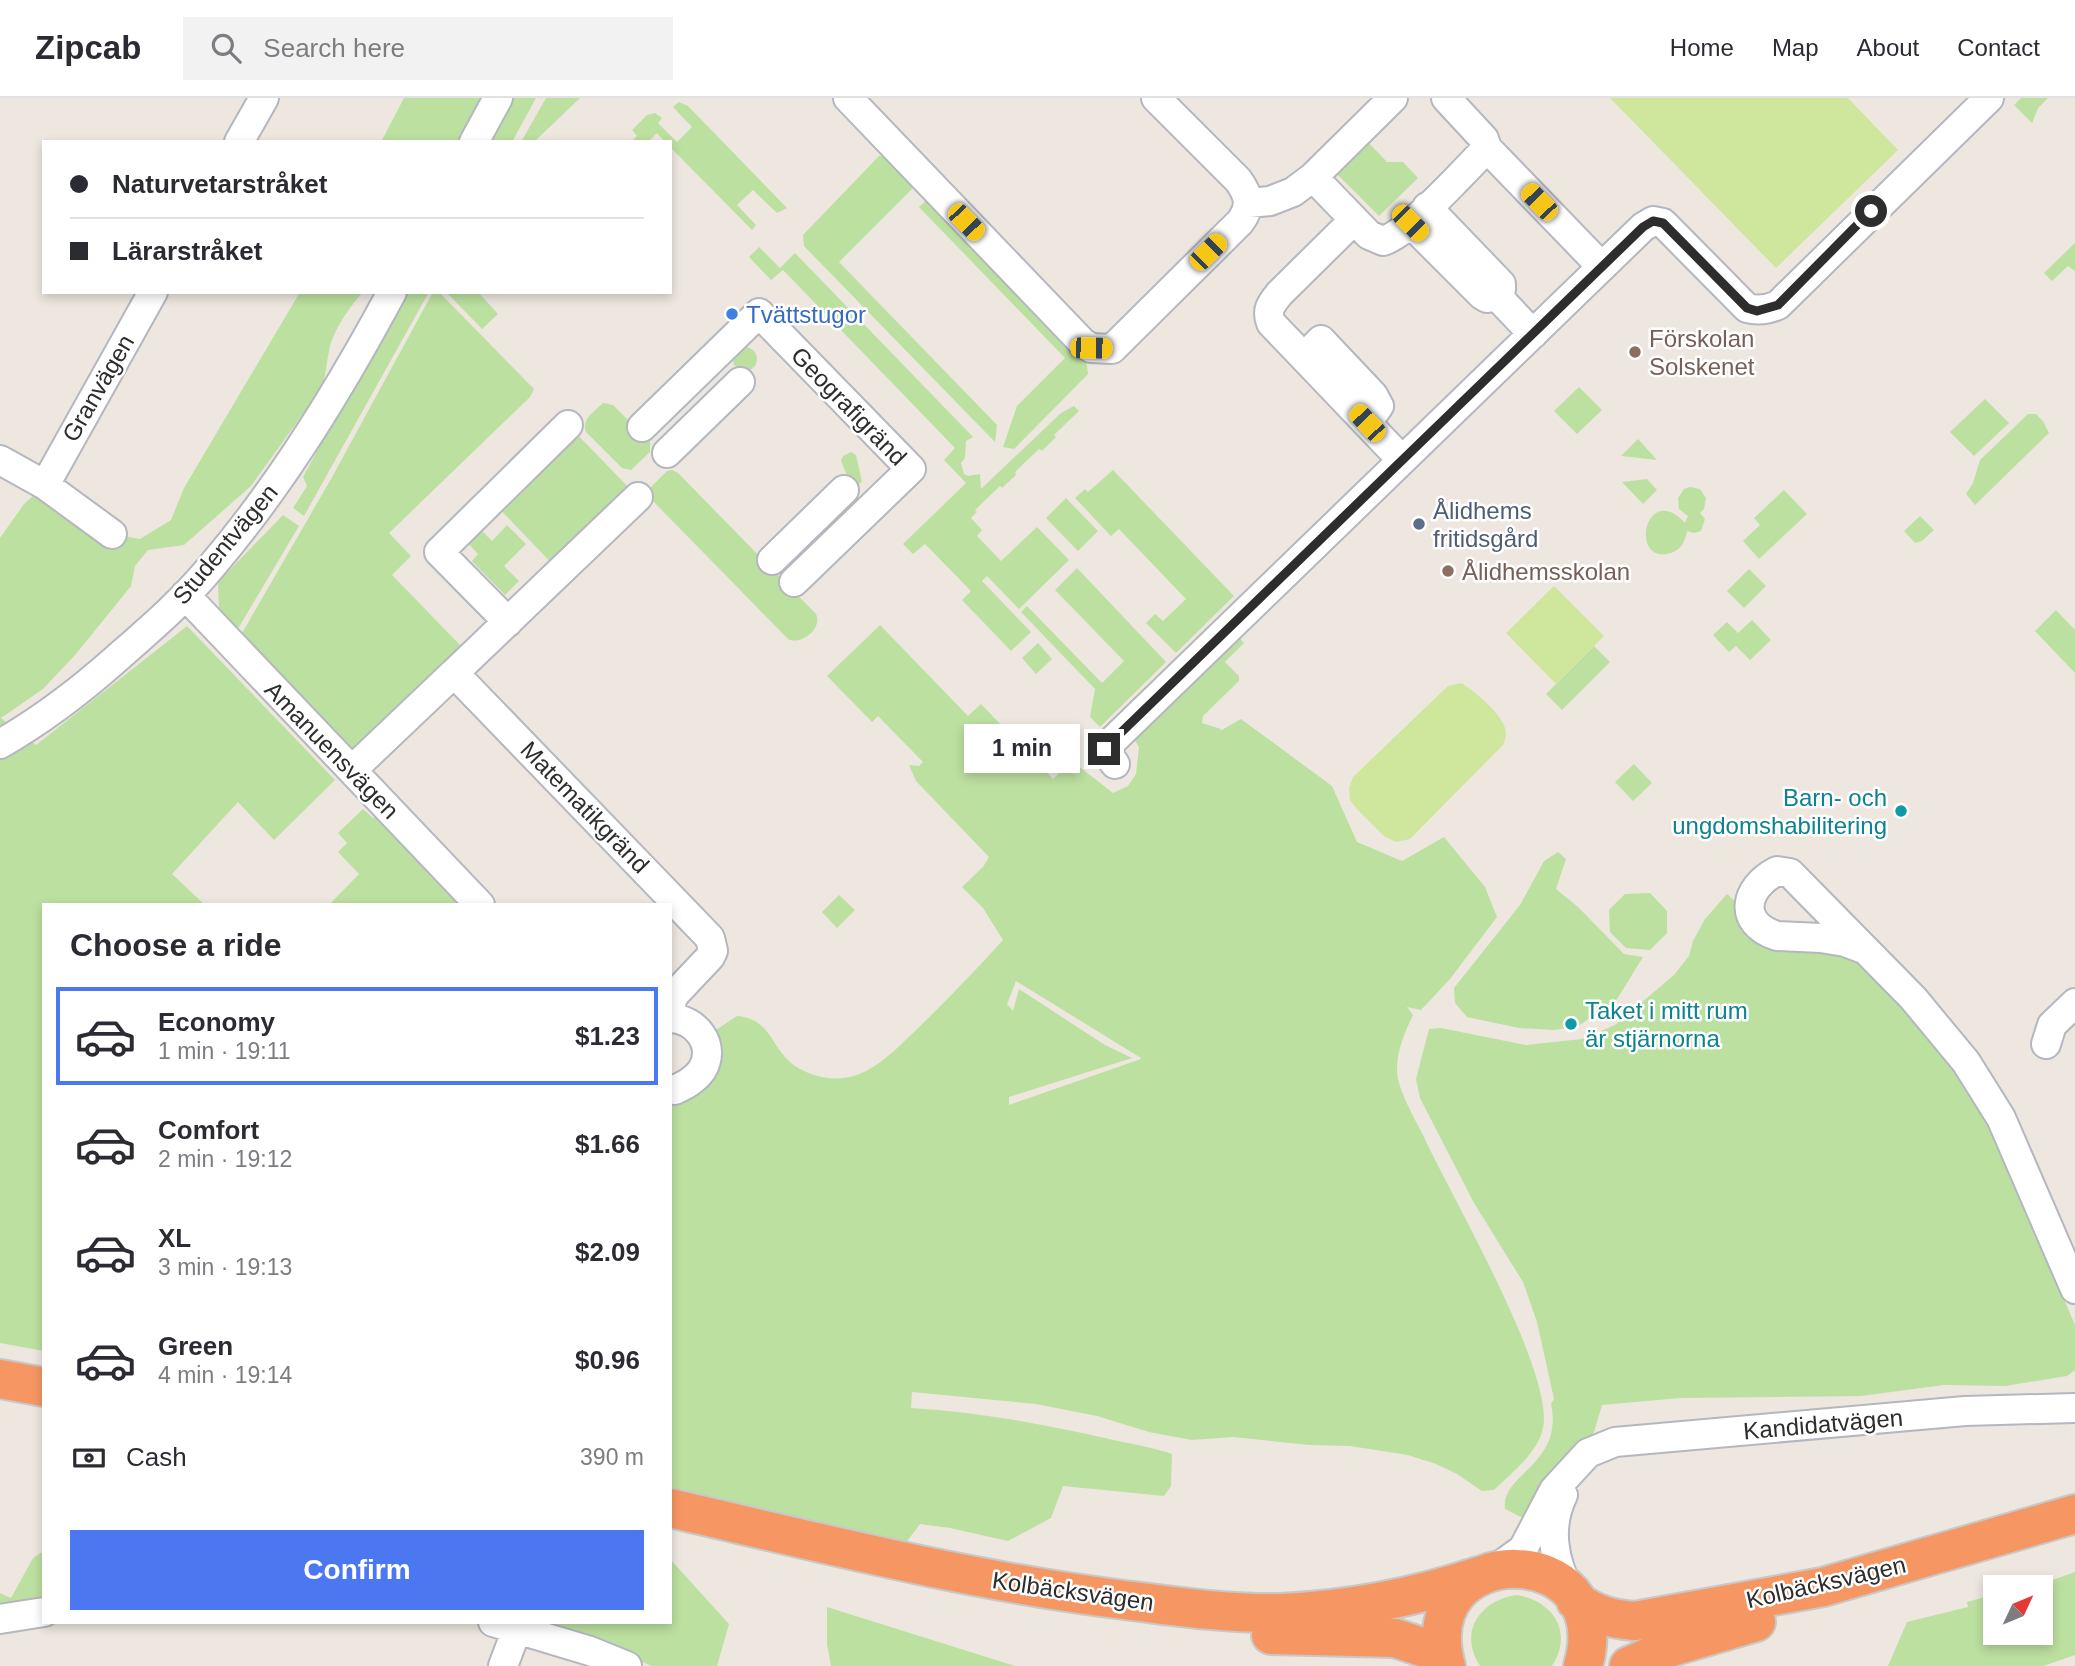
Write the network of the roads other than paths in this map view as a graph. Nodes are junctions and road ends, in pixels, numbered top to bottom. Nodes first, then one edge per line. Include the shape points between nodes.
1 (264, 98) edge
2 (498, 98) edge
3 (848, 98) edge
4 (1157, 98) edge
5 (1393, 98) edge
6 (1446, 98) edge
7 (1989, 98) edge
8 (240, 140) edge
9 (475, 140) edge
10 (1487, 148) junction
11 (1313, 177) junction
12 (1249, 203) junction
13 (1418, 215) junction
14 (1354, 220) junction
15 (1602, 267) junction
16 (152, 294) edge
17 (391, 294) edge
18 (1533, 334) junction
19 (740, 382) dead end
20 (568, 425) dead end
21 (642, 427) dead end
22 (667, 453) dead end
23 (0, 460) edge
24 (1402, 460) junction
25 (45, 485) junction
26 (844, 490) dead end
27 (638, 496) dead end
28 (112, 534) dead end
29 (772, 560) dead end
30 (794, 582) dead end
31 (185, 596) junction
32 (508, 622) junction
33 (454, 673) junction
34 (0, 744) edge
35 (1115, 764) dead end
36 (352, 770) junction
37 (478, 903) edge
38 (1864, 949) dead end
39 (672, 999) edge
40 (2075, 1003) edge
41 (672, 1016) edge
42 (2046, 1044) dead end
43 (672, 1090) edge
44 (2075, 1289) edge
45 (0, 1356) edge
46 (42, 1363) edge
47 (0, 1380) edge
48 (42, 1387) edge
49 (2075, 1408) edge
50 (1578, 1464) junction
51 (672, 1508) edge
52 (2075, 1514) edge
53 (2075, 1531) edge
54 (672, 1532) edge
55 (1486, 1573) junction
56 (1573, 1596) junction
57 (42, 1612) edge
58 (0, 1619) edge
59 (505, 1626) edge
60 (503, 1666) edge
61 (627, 1666) edge
62 (1446, 1666) edge
63 (1583, 1666) edge
64 (1629, 1666) edge

1 - 8 street
2 - 9 street
3 - 12 street via 1091,348 1112,349 1240,222
4 - 12 street via 1238,180
5 - 11 street
6 - 10 street
7 - 15 street via 1778,305 1757,311 1747,308 1663,223 1653,221 1643,227
10 - 13 street
10 - 15 street
11 - 12 street via 1282,197
11 - 14 street
13 - 14 street via 1383,241 1368,235
13 - 18 street via 1482,295 1497,296
14 - 24 street via 1270,305 1268,315
15 - 18 street
16 - 25 street, Granvägen
17 - 31 street, Studentvägen via 269,494
18 - 24 street
19 - 22 street
20 - 32 street via 439,552
21 - 30 street, Geografigränd via 759,313 911,469
23 - 25 street
24 - 35 street via 1104,749
25 - 28 street
26 - 29 street
27 - 32 street
31 - 34 street, Studentvägen via 96,677
31 - 36 street, Amanuensvägen
32 - 33 street
33 - 36 street
33 - 39 street, Matematikgränd via 710,938 710,957
36 - 37 street, Amanuensvägen
38 - 44 street via 1944,1033 1986,1093
40 - 42 street via 2052,1025
41 - 43 street via 691,1023 708,1049 702,1070
45 - 46 highway
47 - 48 highway
49 - 50 street, Kandidatvägen via 1965,1411 1615,1443 1588,1452
50 - 55 street, Kandidatvägen via 1554,1490 1523,1549
50 - 56 street via 1558,1505 1553,1548
51 - 55 highway, Kolbäcksvägen via 950,1572 1203,1608 1280,1613 1340,1608 1417,1594
52 - 56 highway, Kolbäcksvägen via 1823,1587 1635,1621 1594,1613
53 - 64 highway, Kolbäcksvägen via 1711,1634
54 - 62 highway, Kolbäcksvägen via 1032,1611 1151,1628 1395,1638 1428,1649
55 - 56 highway, Kolbäcksvägen via 1514,1567 1535,1570 1553,1578
55 - 62 highway via 1457,1595 1447,1615 1442,1636
56 - 63 highway via 1588,1632
57 - 58 street
59 - 60 street
59 - 61 street

